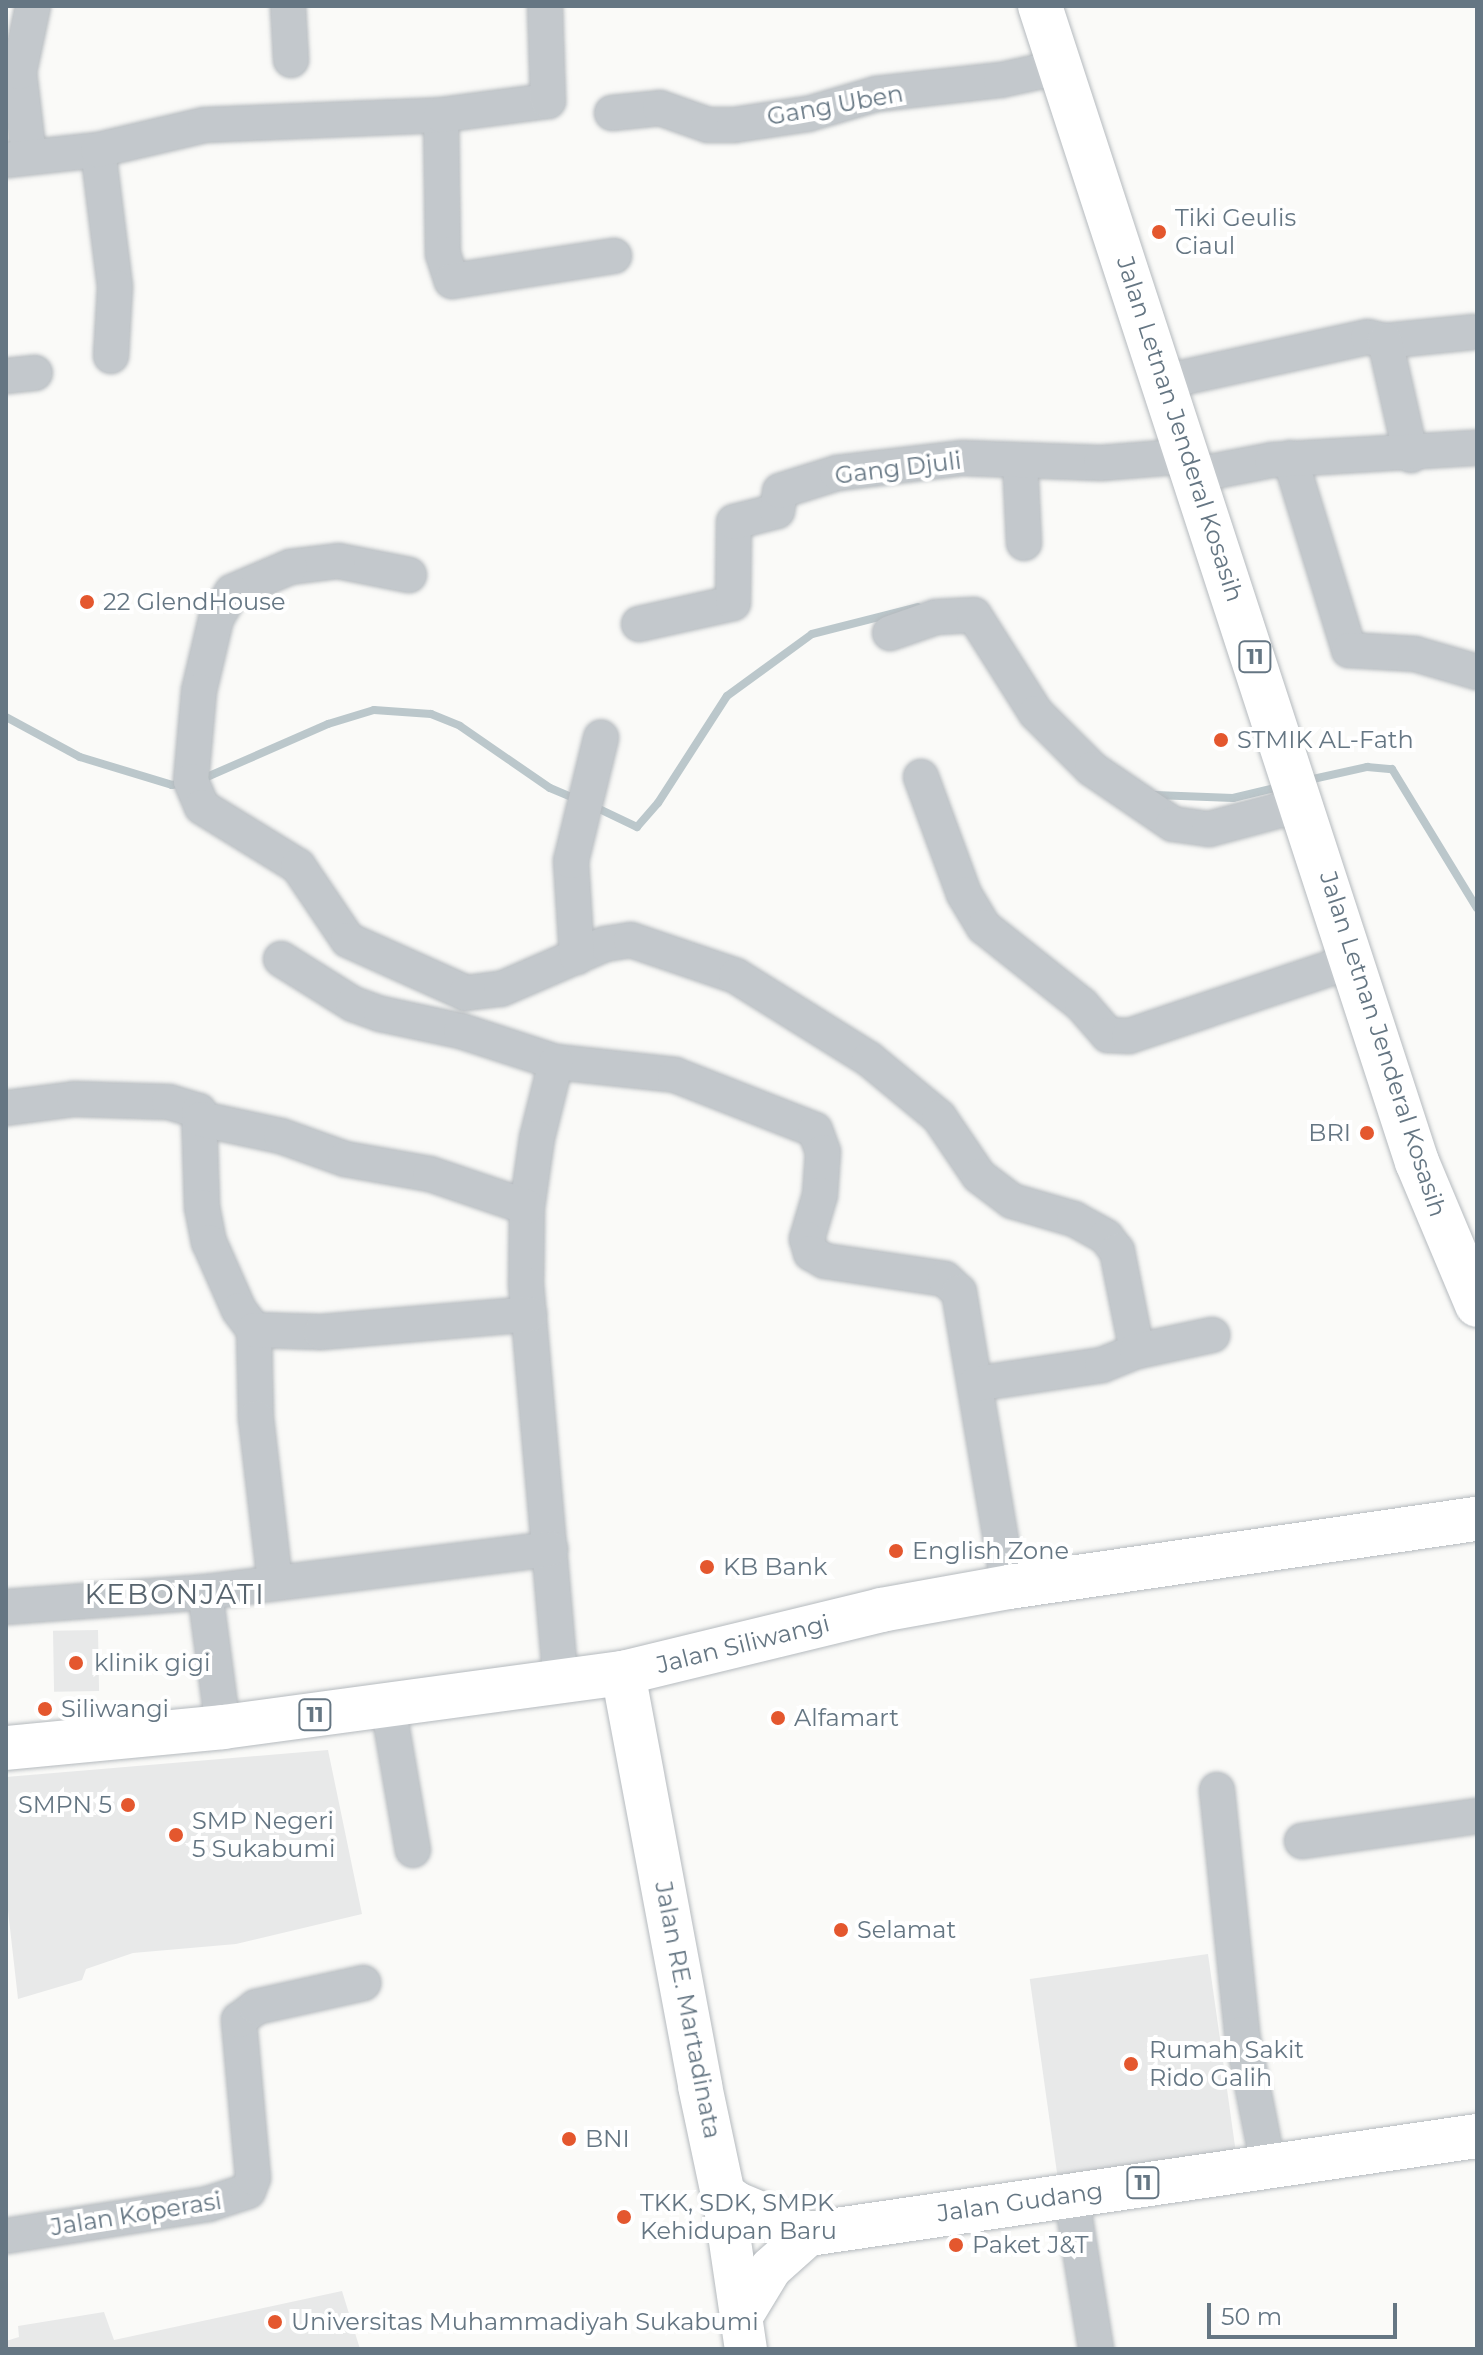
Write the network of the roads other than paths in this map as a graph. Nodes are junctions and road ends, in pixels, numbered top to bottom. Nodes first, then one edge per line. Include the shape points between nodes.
1 (33, 6) edge
2 (288, 6) edge
3 (545, 6) edge
4 (1046, 7) edge
5 (291, 60) dead end
6 (1060, 67) junction
7 (612, 113) dead end
8 (441, 115) junction
9 (98, 150) junction
10 (18, 158) edge
11 (614, 256) dead end
12 (1473, 332) dead end
13 (1385, 341) junction
14 (111, 356) dead end
15 (1163, 382) junction
16 (1477, 448) edge
17 (1411, 455) junction
18 (1290, 458) junction
19 (1020, 461) junction
20 (1192, 465) junction
21 (1024, 543) dead end
22 (409, 575) dead end
23 (639, 624) dead end
24 (890, 633) dead end
25 (1477, 672) edge
26 (601, 738) dead end
27 (921, 777) dead end
28 (1303, 804) junction
29 (577, 957) junction
30 (281, 959) dead end
31 (1355, 960) junction
32 (556, 1062) junction
33 (6, 1108) edge
34 (201, 1119) junction
35 (527, 1207) junction
36 (1477, 1305) edge
37 (529, 1314) junction
38 (254, 1330) junction
39 (1212, 1335) dead end
40 (1137, 1351) junction
41 (975, 1384) junction
42 (1477, 1519) edge
43 (550, 1549) junction
44 (275, 1581) junction
45 (1009, 1587) junction
46 (205, 1592) junction
47 (6, 1607) edge
48 (623, 1673) junction
49 (561, 1681) junction
50 (388, 1706) junction
51 (223, 1727) junction
52 (6, 1748) edge
53 (1217, 1790) dead end
54 (1477, 1816) edge
55 (1302, 1841) dead end
56 (413, 1850) dead end
57 (363, 1983) dead end
58 (1477, 2136) edge
59 (1268, 2164) junction
60 (723, 2194) junction
61 (1071, 2194) junction
62 (809, 2234) junction
63 (6, 2236) edge
64 (745, 2332) edge
65 (1096, 2349) edge

1 - 10 street via 19,72
2 - 5 street
3 - 8 street via 548,101
4 - 6 highway, Jalan Letnan Jenderal Kosasih / 11
6 - 7 street, Gang Uben via 1001,80 876,94 808,114 734,125 708,125 660,108
6 - 15 highway, Jalan Letnan Jenderal Kosasih / 11
8 - 9 street via 205,125
8 - 11 street via 443,254 452,281
9 - 10 street
9 - 14 street via 115,287
12 - 13 street
13 - 15 street via 1357,339
13 - 17 street
15 - 20 highway, Jalan Letnan Jenderal Kosasih / 11
16 - 17 street, Gang Djuli
17 - 18 street, Gang Djuli
18 - 20 street, Gang Djuli
18 - 25 street via 1349,650 1415,654
19 - 20 street, Gang Djuli
19 - 21 street
19 - 23 street, Gang Djuli via 963,458 853,471 780,491 777,511 734,522 733,603
20 - 28 highway, Jalan Letnan Jenderal Kosasih / 11
22 - 29 street via 338,561 275,571 232,592 216,619 199,691 194,794 202,807 298,866 348,940 466,993 501,989
24 - 28 street via 936,617 974,615 1036,713 1092,769 1173,824 1209,829
26 - 29 street via 571,861
27 - 31 street via 964,894 984,927 1082,1005 1108,1035 1129,1036
28 - 31 highway, Jalan Letnan Jenderal Kosasih / 11
29 - 40 street via 631,940 659,949 736,976 869,1059 939,1117 993,1188 1012,1201 1074,1219 1106,1237 1117,1251
30 - 32 street via 353,1004
31 - 36 highway, Jalan Letnan Jenderal Kosasih / 11 via 1417,1162
32 - 35 street
32 - 41 street via 675,1075 815,1130 822,1141 823,1161 807,1239 811,1253 825,1261 951,1282 961,1296
33 - 34 street via 74,1099 169,1102 194,1107
34 - 35 street via 281,1136 345,1159 430,1174
34 - 38 street via 202,1207 209,1242 239,1310
35 - 37 street
37 - 38 street via 321,1332
37 - 43 street
38 - 44 street via 256,1418
39 - 40 street
40 - 41 street via 1102,1365
41 - 45 street
42 - 45 highway, Jalan Siliwangi / 11
43 - 44 street
43 - 49 street
44 - 46 street
45 - 48 highway, Jalan Siliwangi / 11 via 881,1610
46 - 47 street
46 - 51 street
48 - 49 highway, Jalan Siliwangi / 11
48 - 60 highway, Jalan RE. Martadinata
49 - 50 highway, Jalan Siliwangi / 11
50 - 51 highway, Jalan Siliwangi / 11
50 - 56 street
51 - 52 highway, Jalan Siliwangi / 11
53 - 59 street via 1242,2034
54 - 55 street
57 - 63 street, Jalan Koperasi via 256,2007 239,2020 253,2178 248,2191 208,2204
58 - 59 highway, Jalan Gudang / 11
59 - 61 highway, Jalan Gudang / 11
60 - 62 highway, 11 via 750,2211
60 - 64 main road, Jalan RE. Martadinata
61 - 62 highway, Jalan Gudang / 11
61 - 65 street
62 - 64 main road via 771,2268

